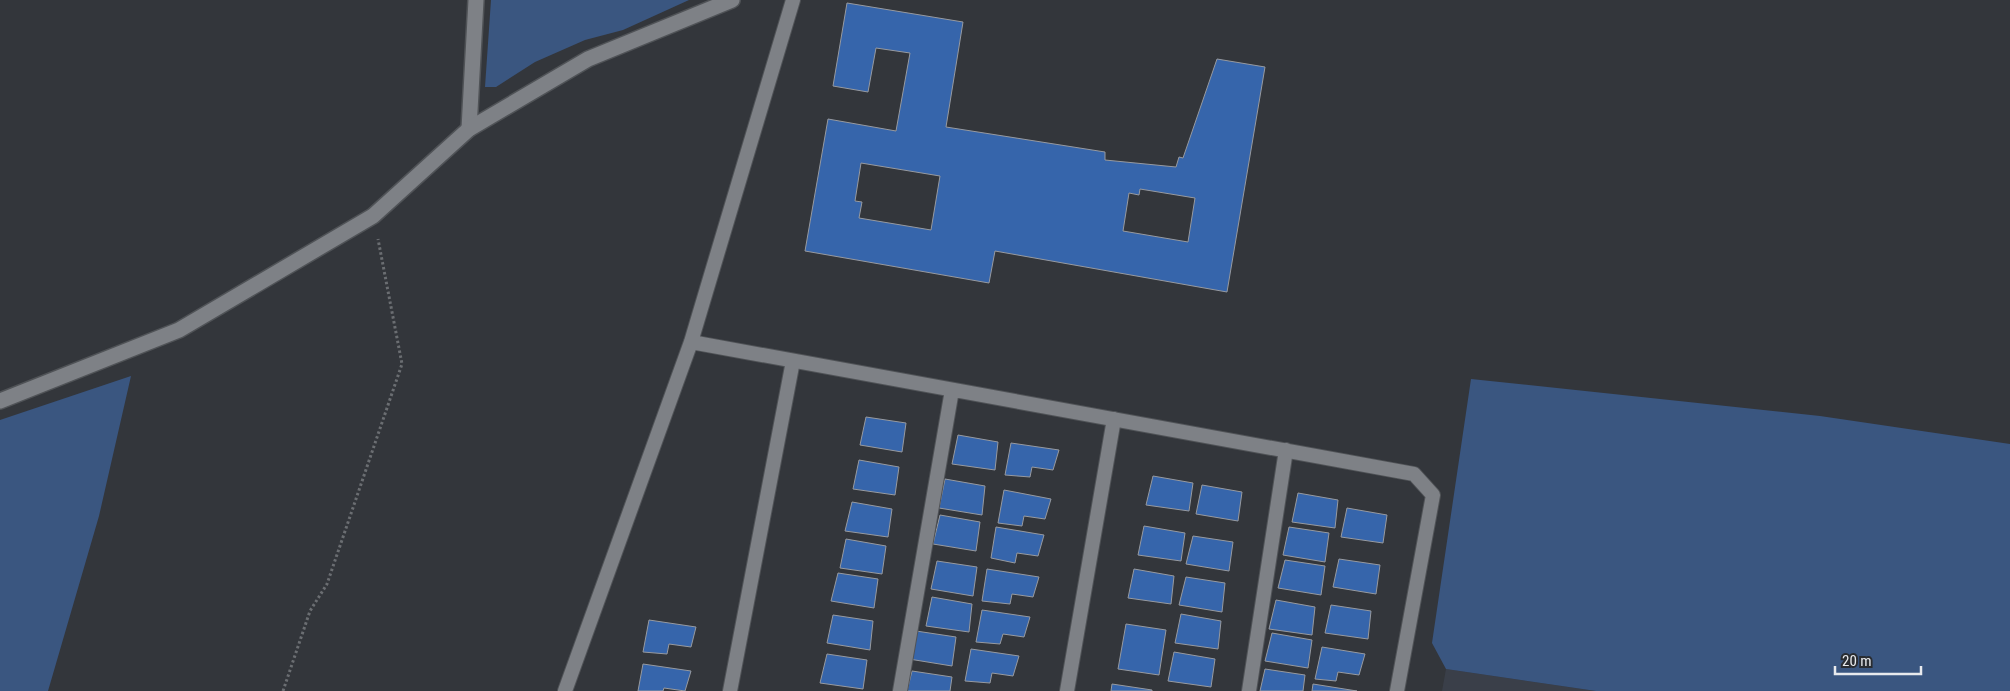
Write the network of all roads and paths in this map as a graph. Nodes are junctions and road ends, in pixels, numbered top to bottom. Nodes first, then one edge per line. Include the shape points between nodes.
1 (476, 0) edge
2 (732, 0) edge
3 (793, 0) edge
4 (469, 129) junction
5 (373, 216) junction
6 (691, 342) junction
7 (793, 361) junction
8 (952, 390) junction
9 (0, 401) edge
10 (1114, 419) junction
11 (1286, 450) junction
12 (283, 691) edge
13 (565, 691) edge
14 (730, 691) edge
15 (900, 691) edge
16 (1067, 691) edge
17 (1249, 691) edge
18 (1397, 691) edge

1 - 4 street
2 - 4 street via 588,59
3 - 6 lane
4 - 5 street
5 - 9 street via 179,330
5 - 12 path via 402,364 326,584 310,611
6 - 7 lane
6 - 13 lane
7 - 8 lane
7 - 14 lane
8 - 10 lane
8 - 15 lane
10 - 11 lane
10 - 16 lane
11 - 17 lane
11 - 18 lane via 1414,474 1433,495

